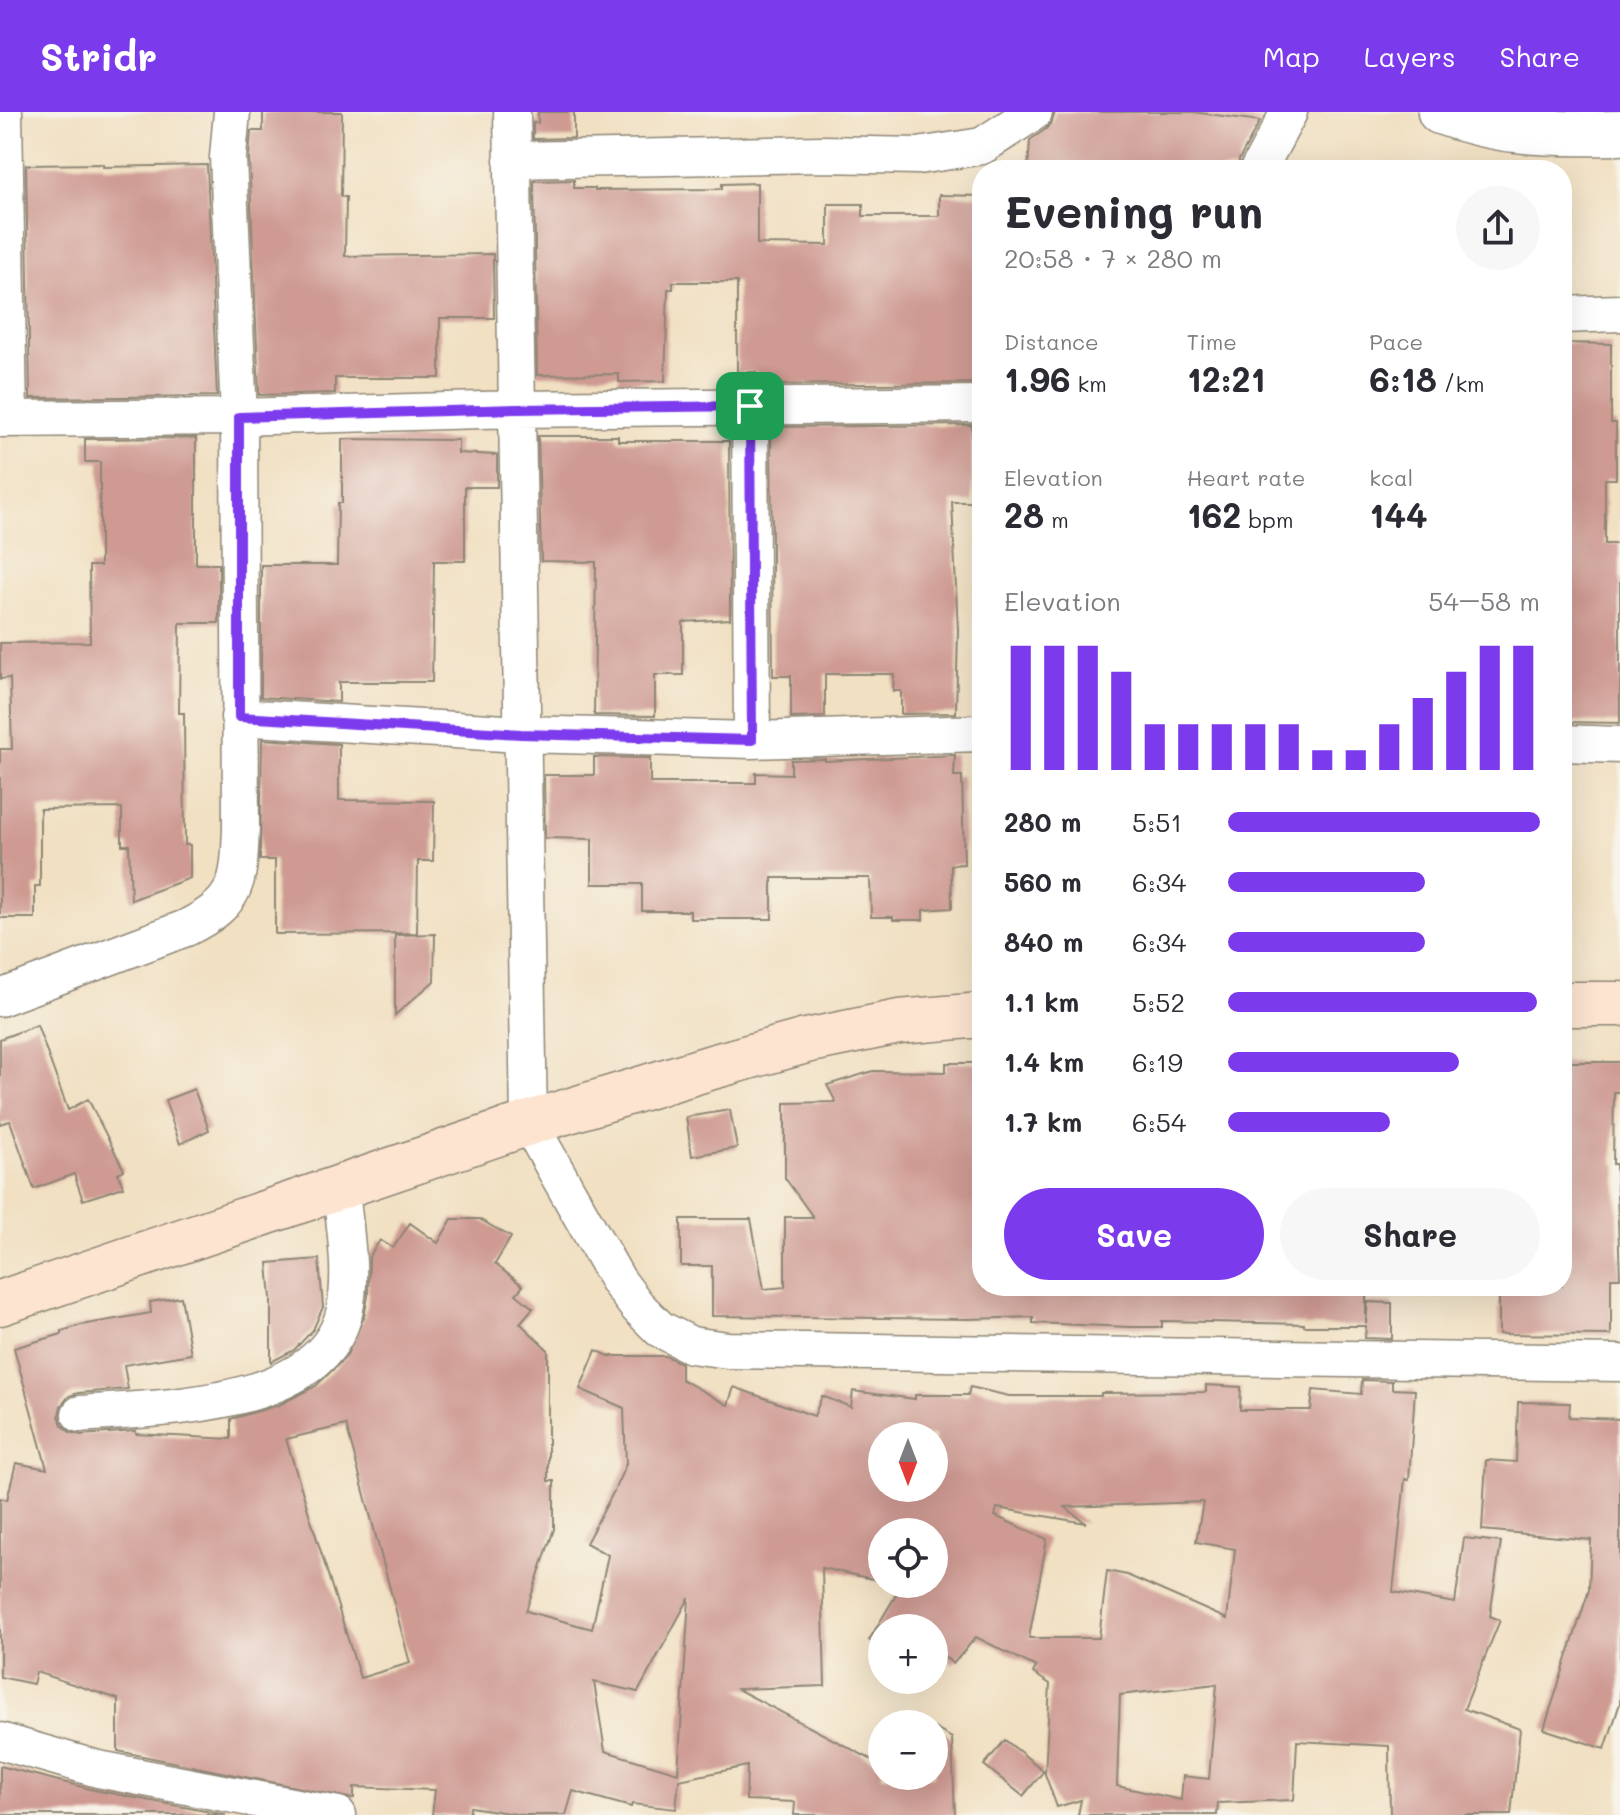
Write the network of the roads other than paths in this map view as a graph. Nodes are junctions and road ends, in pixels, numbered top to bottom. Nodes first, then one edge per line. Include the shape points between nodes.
1 (4, 112) edge
2 (232, 112) edge
3 (512, 112) edge
4 (1034, 112) edge
5 (1289, 112) edge
6 (1440, 112) edge
7 (1620, 133) edge
8 (512, 160) junction
9 (1263, 160) edge
10 (1620, 313) edge
11 (1572, 315) edge
12 (972, 404) edge
13 (750, 406) junction
14 (517, 409) junction
15 (239, 417) junction
16 (4, 419) edge
17 (239, 717) junction
18 (972, 733) edge
19 (521, 734) junction
20 (752, 740) junction
21 (1572, 743) edge
22 (1620, 745) edge
23 (0, 998) edge
24 (1572, 1004) edge
25 (1620, 1004) edge
26 (972, 1016) edge
27 (529, 1123) junction
28 (341, 1188) junction
29 (0, 1303) edge
30 (1620, 1363) edge
31 (80, 1414) dead end
32 (0, 1741) edge
33 (338, 1815) edge

1 - 16 street
2 - 15 street via 228,157
3 - 8 street
4 - 8 street via 982,146 918,156
5 - 9 street
6 - 7 street via 1474,125 1521,133
8 - 14 street
10 - 11 street
12 - 13 street
13 - 14 street
13 - 20 street
14 - 15 street
14 - 19 street
15 - 16 street
15 - 17 street
17 - 19 street
17 - 23 street via 240,857 228,900 186,928
18 - 20 street
19 - 20 street
19 - 27 street
21 - 22 street
24 - 25 main road
26 - 27 main road via 899,1022 806,1041
27 - 28 main road
27 - 30 street via 618,1281 660,1329 691,1345 728,1350
28 - 29 main road
28 - 31 street via 345,1310 336,1335 320,1356 265,1389 228,1398
32 - 33 street via 98,1769

